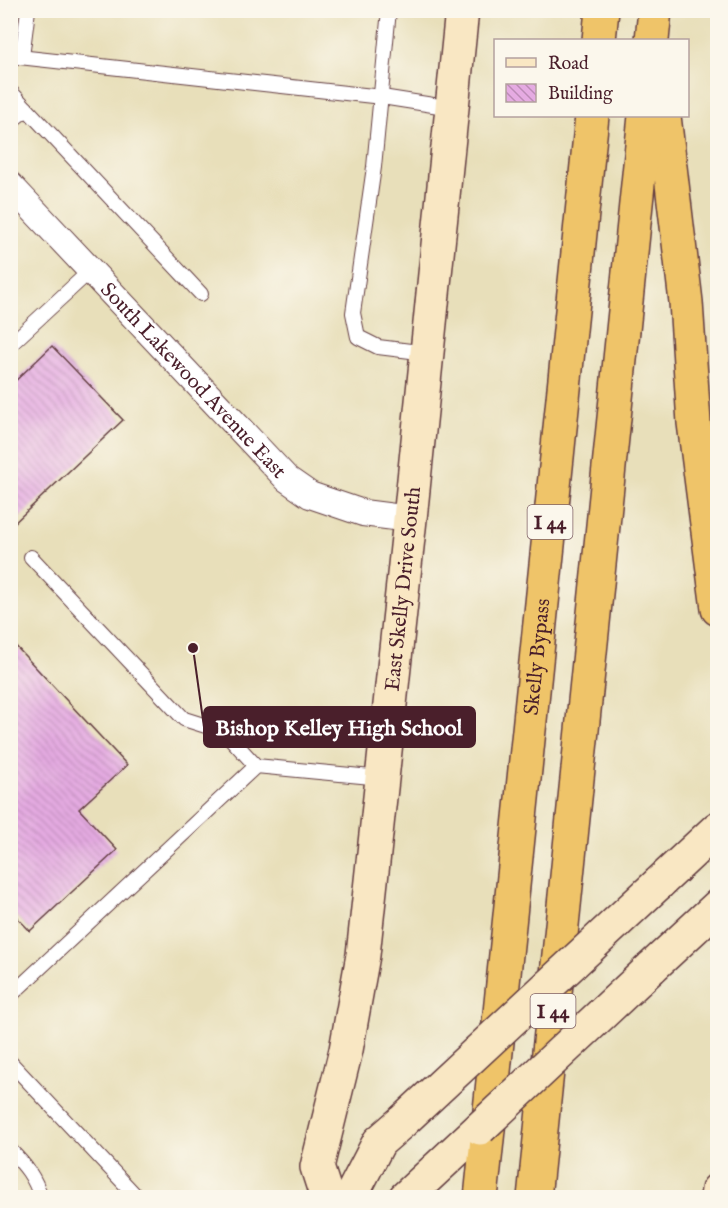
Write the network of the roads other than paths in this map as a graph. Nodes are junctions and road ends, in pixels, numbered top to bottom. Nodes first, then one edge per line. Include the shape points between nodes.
1 (28, 10) edge
2 (389, 10) edge
3 (462, 10) edge
4 (602, 10) edge
5 (599, 39) edge
6 (16, 56) edge
7 (10, 91) edge
8 (382, 97) junction
9 (452, 108) junction
10 (27, 109) junction
11 (592, 117) edge
12 (645, 117) edge
13 (664, 117) edge
14 (10, 122) edge
15 (10, 185) edge
16 (91, 270) junction
17 (201, 294) dead end
18 (10, 345) edge
19 (427, 353) junction
20 (410, 519) junction
21 (31, 558) dead end
22 (717, 609) edge
23 (256, 766) junction
24 (382, 778) junction
25 (717, 828) edge
26 (717, 906) edge
27 (10, 996) edge
28 (10, 1062) edge
29 (10, 1150) edge
30 (717, 1190) edge
31 (41, 1197) edge
32 (138, 1197) edge
33 (327, 1197) edge
34 (350, 1197) edge
35 (405, 1197) edge
36 (481, 1197) edge
37 (534, 1197) edge
38 (717, 1197) edge

1 - 6 lane
2 - 8 lane
3 - 9 main road, East Skelly Drive South
4 - 5 highway
6 - 8 lane
7 - 10 lane
8 - 9 lane
8 - 19 lane via 353,313 358,337 378,347
9 - 19 main road, East Skelly Drive South
10 - 14 lane
10 - 17 lane
11 - 36 highway, Skelly Bypass / I 44
12 - 37 highway, I 44
13 - 22 highway via 686,302 693,423
15 - 16 street, South Lakewood Avenue East
16 - 18 lane
16 - 20 street, South Lakewood Avenue East via 287,479 310,495 363,513
19 - 20 main road, East Skelly Drive South
20 - 24 main road, East Skelly Drive South
21 - 23 lane via 184,719 225,732
23 - 24 lane
23 - 27 lane
24 - 33 main road, East Skelly Drive South via 355,1004 317,1167
25 - 34 main road, bridge via 379,1142
26 - 35 main road, bridge
28 - 32 lane
29 - 31 lane via 27,1167
30 - 38 main road

